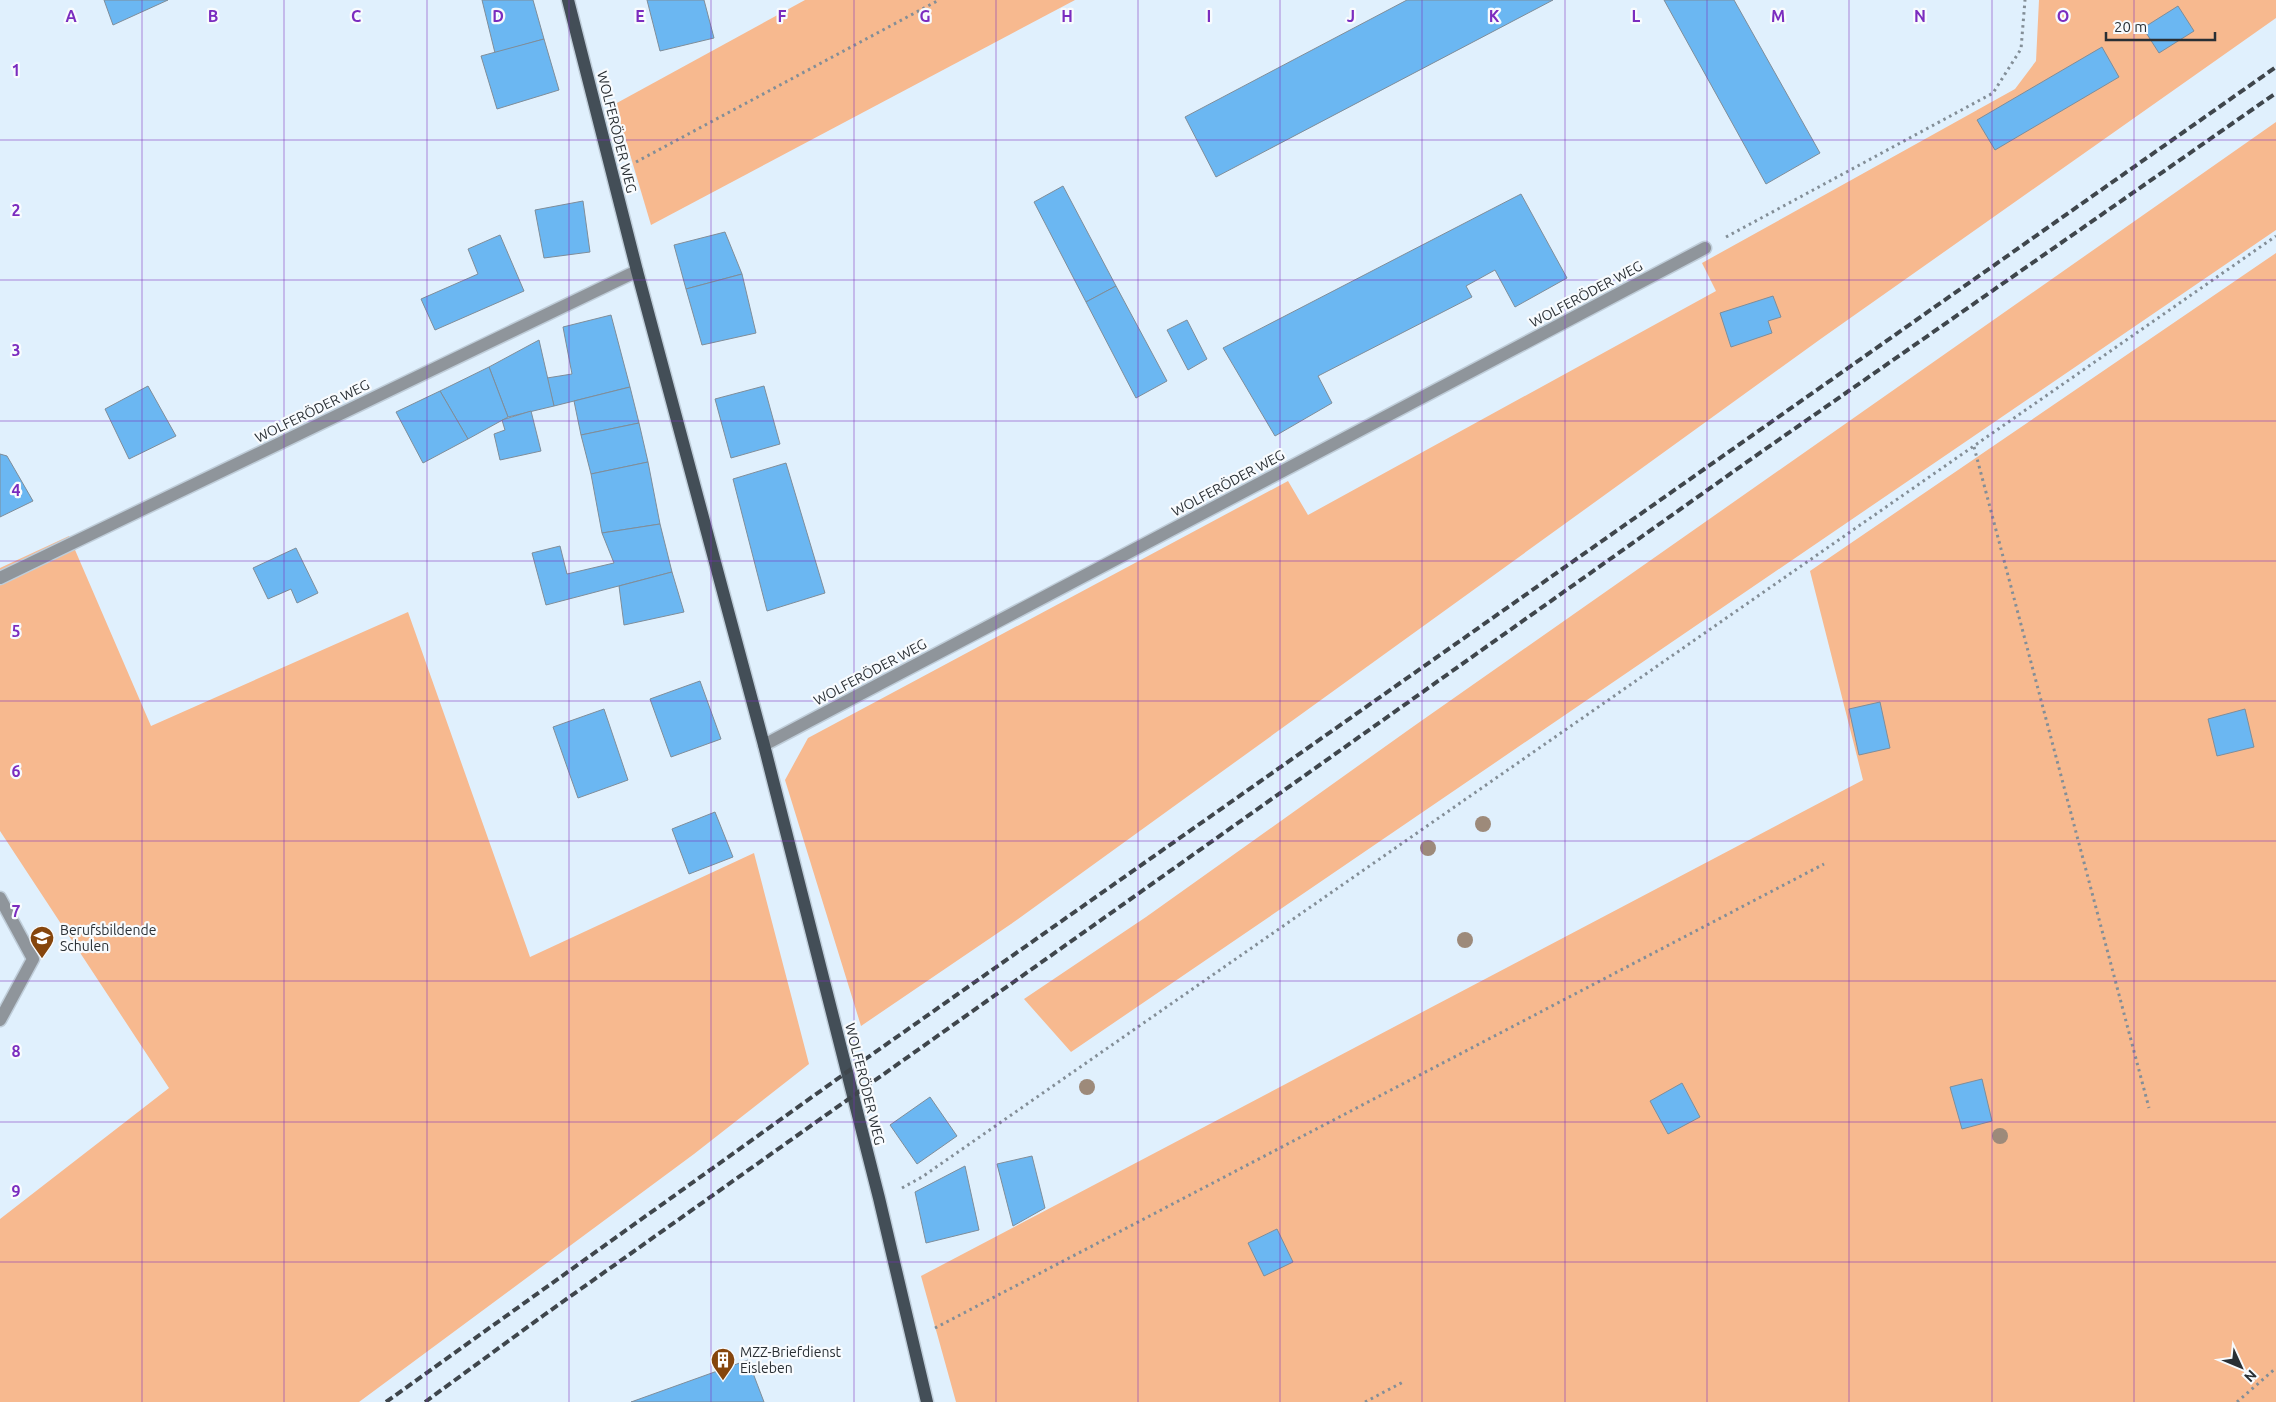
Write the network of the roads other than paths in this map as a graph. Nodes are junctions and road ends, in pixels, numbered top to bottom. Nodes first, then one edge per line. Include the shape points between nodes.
1 (568, 0) edge
2 (1705, 248) road end
3 (637, 271) junction
4 (0, 578) edge
5 (764, 745) junction
6 (0, 898) edge
7 (0, 1020) edge
8 (927, 1402) edge

1 - 3 main road, WOLFERÖDER WEG
2 - 5 street, WOLFERÖDER WEG
3 - 4 street, WOLFERÖDER WEG
3 - 5 main road, WOLFERÖDER WEG
5 - 8 main road, WOLFERÖDER WEG via 879,1198
6 - 7 street via 33,959

